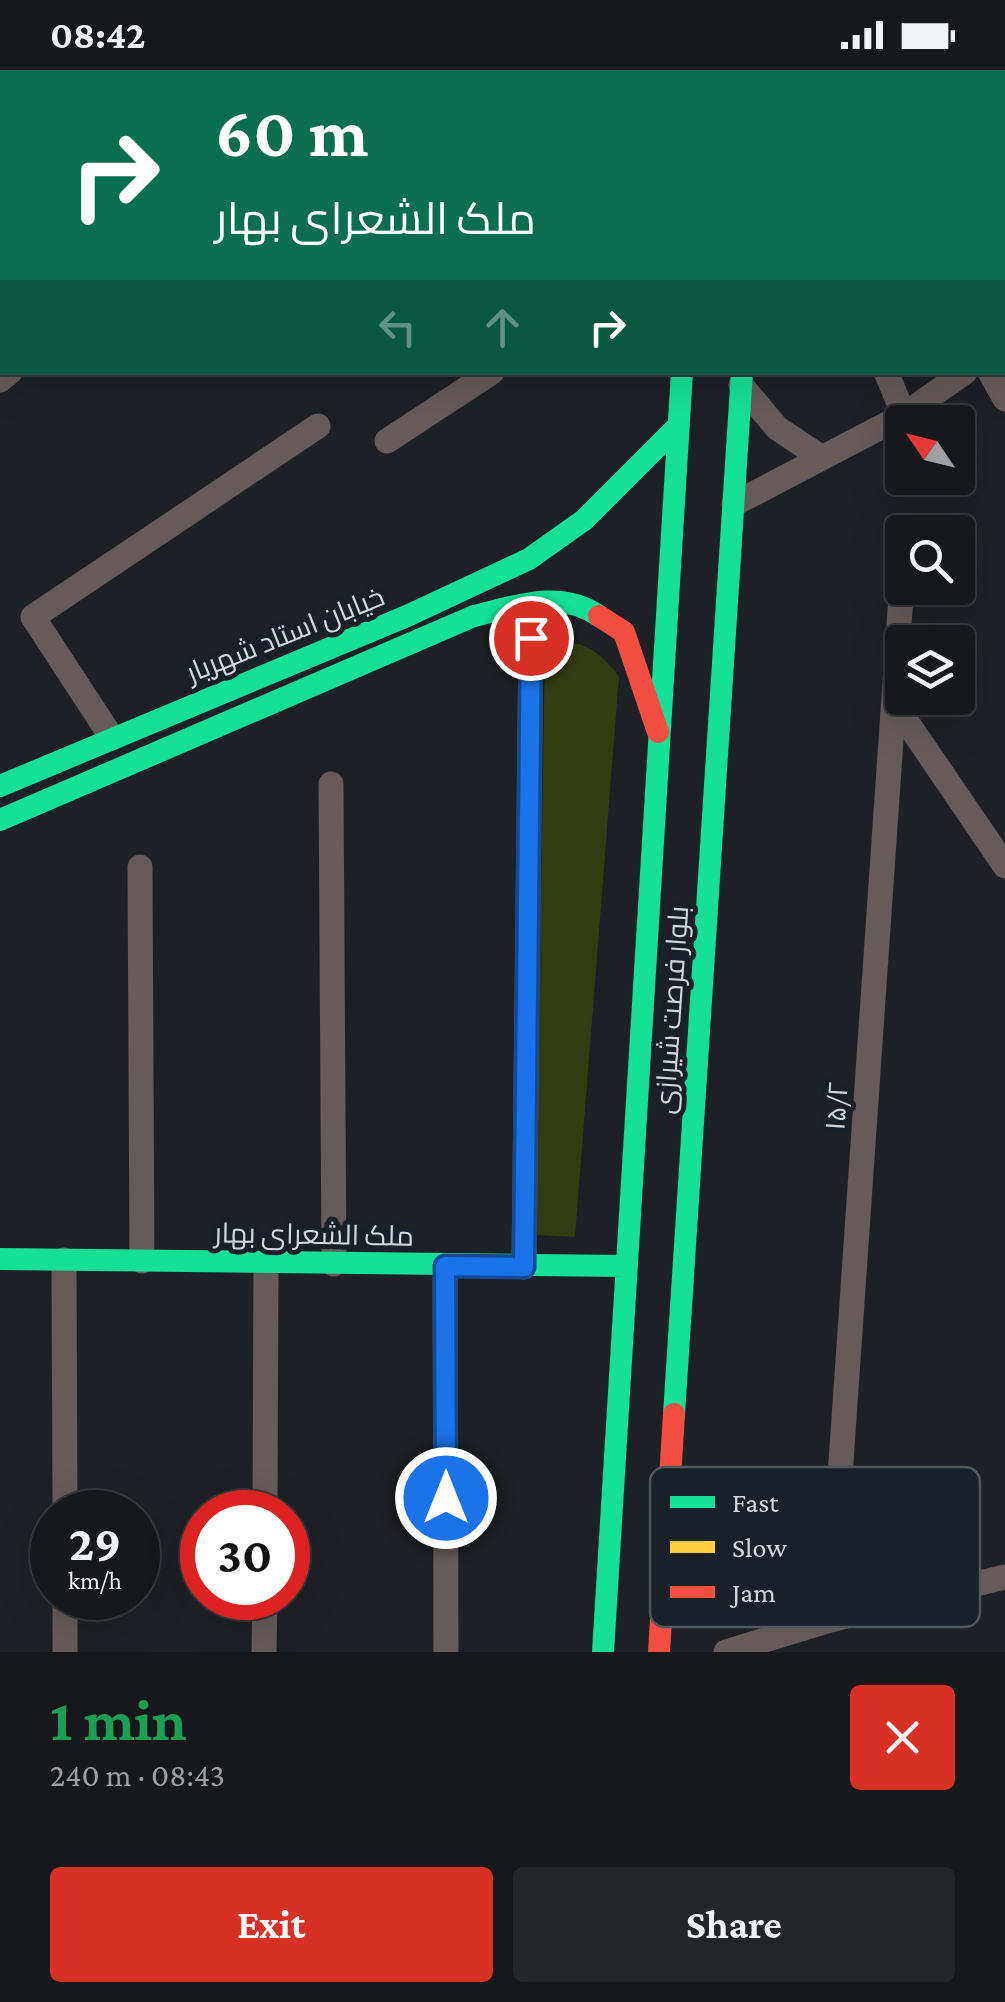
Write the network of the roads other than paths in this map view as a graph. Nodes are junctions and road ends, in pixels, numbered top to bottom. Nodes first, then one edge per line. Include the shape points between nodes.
1 (487, 375) edge
2 (682, 375) edge
3 (887, 375) edge
4 (961, 375) edge
5 (992, 375) edge
6 (742, 379) edge
7 (1005, 400) edge
8 (900, 405) edge
9 (918, 405) edge
10 (885, 425) edge
11 (318, 426) dead end
12 (676, 427) junction
13 (387, 440) dead end
14 (822, 458) junction
15 (734, 504) junction
16 (531, 638) dead end
17 (893, 715) edge
18 (902, 715) edge
19 (658, 732) junction
20 (112, 738) junction
21 (331, 784) dead end
22 (0, 786) edge
23 (0, 820) edge
24 (1005, 866) edge
25 (140, 867) dead end
26 (0, 1259) edge
27 (64, 1260) junction
28 (142, 1261) junction
29 (266, 1263) junction
30 (334, 1264) junction
31 (445, 1266) junction
32 (626, 1266) junction
33 (524, 1267) junction
34 (672, 1467) edge
35 (841, 1467) edge
36 (64, 1490) edge
37 (265, 1490) edge
38 (1005, 1577) edge
39 (980, 1583) edge
40 (65, 1620) edge
41 (264, 1620) edge
42 (662, 1627) edge
43 (807, 1627) edge
44 (65, 1652) edge
45 (264, 1652) edge
46 (446, 1652) edge
47 (602, 1652) edge
48 (660, 1652) edge
49 (726, 1652) edge

1 - 13 street
2 - 12 main road, بلوار فرصت شیرازی
3 - 8 street
4 - 9 street
5 - 7 street
6 - 14 street via 777,428
6 - 15 main road, بلوار فرصت شیرازی
10 - 14 street
11 - 20 street via 33,618
12 - 19 main road, بلوار فرصت شیرازی
12 - 20 main road, خیابان استاد شهریار via 584,520 529,559
14 - 15 street
15 - 34 main road, بلوار فرصت شیرازی
16 - 33 street
17 - 35 street, ۱۵/۲
18 - 24 street
19 - 23 main road, خیابان استاد شهریار via 624,632 588,608 547,599 474,616
19 - 32 main road, بلوار فرصت شیرازی
20 - 22 main road, خیابان استاد شهریار
21 - 30 street
25 - 28 street
26 - 27 main road, ملک الشعرای بهار
27 - 28 main road, ملک الشعرای بهار
27 - 36 street
28 - 29 main road, ملک الشعرای بهار
29 - 30 main road, ملک الشعرای بهار
29 - 37 street
30 - 31 main road, ملک الشعرای بهار
31 - 33 main road, ملک الشعرای بهار
31 - 46 street
32 - 33 main road, ملک الشعرای بهار
32 - 47 main road, بلوار فرصت شیرازی
38 - 39 street
40 - 44 street
41 - 45 street
42 - 48 main road, بلوار فرصت شیرازی
43 - 49 street

